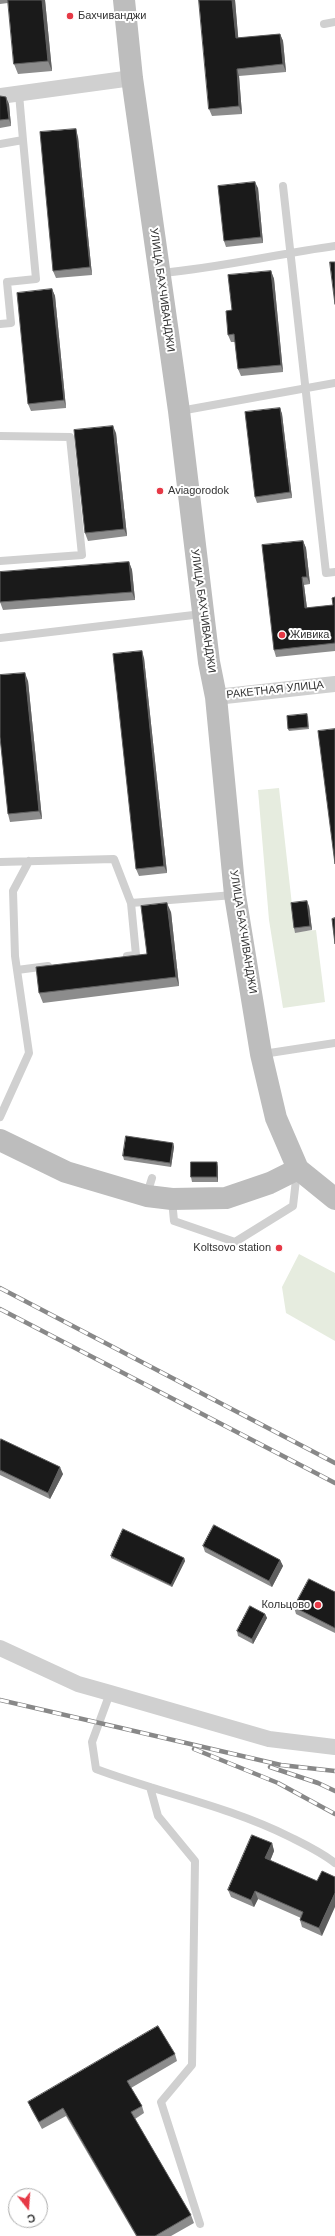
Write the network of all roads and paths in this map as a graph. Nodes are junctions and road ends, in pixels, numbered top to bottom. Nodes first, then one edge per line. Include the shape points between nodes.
1 (124, 0) edge
2 (335, 22) edge
3 (324, 24) dead end
4 (132, 78) junction
5 (19, 94) junction
6 (0, 96) edge
7 (23, 140) junction
8 (0, 144) edge
9 (283, 186) dead end
10 (335, 246) edge
11 (289, 252) junction
12 (161, 272) junction
13 (0, 324) edge
14 (335, 383) edge
15 (305, 387) junction
16 (179, 412) junction
17 (0, 436) edge
18 (0, 561) edge
19 (335, 572) edge
20 (203, 614) junction
21 (0, 638) edge
22 (335, 684) edge
23 (216, 697) junction
24 (29, 861) junction
25 (0, 862) edge
26 (235, 895) junction
27 (131, 903) junction
28 (121, 957) edge
29 (54, 965) edge
30 (17, 970) junction
31 (335, 1043) edge
32 (261, 1054) junction
33 (0, 1117) edge
34 (0, 1140) edge
35 (298, 1169) junction
36 (335, 1198) edge
37 (172, 1199) junction
38 (0, 1648) edge
39 (110, 1693) junction
40 (335, 1747) edge
41 (150, 1787) junction
42 (335, 1863) edge
43 (200, 2224) dead end

1 - 4 main road, УЛИЦА БАХЧИВАНДЖИ
2 - 3 lane
4 - 5 street
4 - 12 main road, УЛИЦА БАХЧИВАНДЖИ
5 - 6 street
5 - 7 lane
7 - 8 lane
7 - 13 lane via 36,279 7,282 11,323
9 - 11 lane
10 - 11 lane
11 - 12 lane via 199,270
11 - 15 lane
12 - 16 main road, УЛИЦА БАХЧИВАНДЖИ
14 - 15 lane
15 - 16 lane
15 - 19 lane via 326,573
16 - 20 main road, УЛИЦА БАХЧИВАНДЖИ
17 - 18 lane via 70,437 82,555
20 - 21 lane
20 - 23 main road, УЛИЦА БАХЧИВАНДЖИ
22 - 23 street, РАКЕТНАЯ УЛИЦА
23 - 26 main road, УЛИЦА БАХЧИВАНДЖИ
24 - 25 lane
24 - 27 lane via 114,859
24 - 30 lane via 13,891
26 - 27 lane
26 - 32 main road, УЛИЦА БАХЧИВАНДЖИ
27 - 28 lane via 136,955
29 - 30 lane
30 - 33 lane via 28,1052
31 - 32 lane
32 - 35 main road, УЛИЦА БАХЧИВАНДЖИ via 276,1118
34 - 37 main road via 66,1172 149,1187
35 - 36 main road, УЛИЦА БАХЧИВАНДЖИ
35 - 37 main road via 270,1183 226,1198
35 - 37 lane via 292,1206 235,1242 174,1221
38 - 39 street via 78,1684
39 - 40 street via 268,1739
39 - 41 lane via 92,1742 96,1769
41 - 42 lane via 210,1804 277,1830
41 - 43 lane via 158,1816 195,1861 192,2065 162,2102

